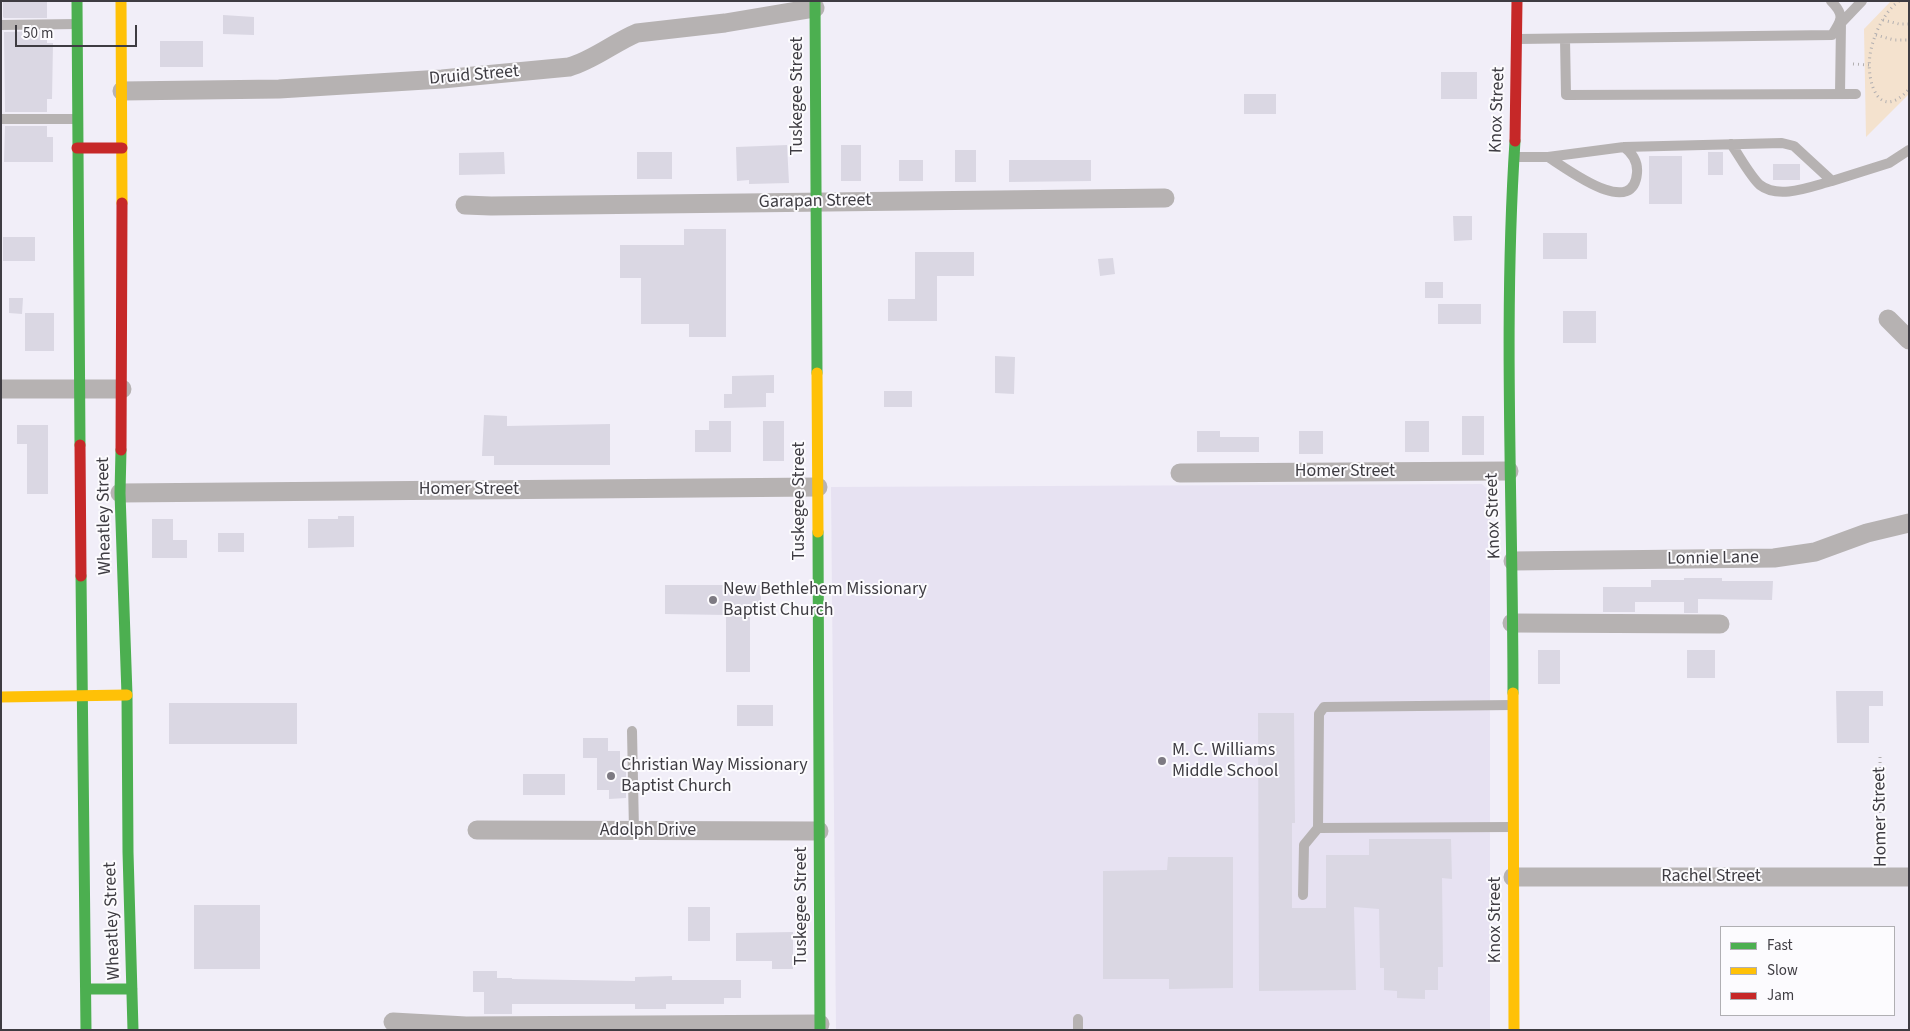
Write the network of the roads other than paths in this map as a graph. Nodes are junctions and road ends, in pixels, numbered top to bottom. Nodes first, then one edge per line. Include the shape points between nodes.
1 (77, 1) edge
2 (121, 1) edge
3 (1517, 1) edge
4 (1831, 1) edge
5 (1862, 1) edge
6 (815, 5) edge
7 (1841, 22) junction
8 (77, 24) junction
9 (1, 25) edge
10 (1517, 39) junction
11 (1565, 39) junction
12 (122, 92) junction
13 (1840, 94) junction
14 (1856, 94) dead end
15 (1, 119) edge
16 (77, 119) junction
17 (1731, 144) junction
18 (1624, 147) junction
19 (77, 148) junction
20 (122, 148) junction
21 (1909, 150) edge
22 (1548, 157) junction
23 (1514, 158) junction
24 (1832, 181) junction
25 (1165, 198) dead end
26 (815, 202) junction
27 (465, 205) dead end
28 (1888, 319) dead end
29 (1909, 340) edge
30 (80, 388) junction
31 (1, 389) edge
32 (122, 389) junction
33 (1509, 471) junction
34 (1180, 473) dead end
35 (818, 487) junction
36 (120, 493) junction
37 (1909, 523) edge
38 (1513, 561) junction
39 (1512, 623) junction
40 (1720, 624) dead end
41 (128, 695) junction
42 (83, 696) junction
43 (1, 697) edge
44 (1513, 705) junction
45 (632, 731) dead end
46 (1513, 827) junction
47 (1318, 828) junction
48 (477, 830) dead end
49 (634, 831) junction
50 (820, 831) junction
51 (1513, 877) junction
52 (1909, 877) edge
53 (1303, 894) dead end
54 (86, 989) junction
55 (132, 989) junction
56 (1078, 1019) dead end
57 (393, 1022) dead end
58 (820, 1027) edge
59 (86, 1030) edge
60 (133, 1030) edge
61 (1078, 1030) edge
62 (1514, 1030) edge

1 - 8 street, Wheatley Street
2 - 12 street, Wheatley Street
3 - 10 street, Knox Street
4 - 7 lane via 1841,13
5 - 7 lane
6 - 12 street, Druid Street via 725,22 637,32 584,63 569,67 442,79 288,88
6 - 26 street, Tuskegee Street
7 - 11 lane via 1832,35
7 - 13 lane
8 - 9 lane
8 - 16 street, Wheatley Street
10 - 11 lane
10 - 23 street, Knox Street
11 - 13 lane via 1566,95
12 - 20 street, Wheatley Street
13 - 14 lane
15 - 16 lane
16 - 19 street, Wheatley Street
17 - 18 lane
17 - 24 lane via 1782,143 1794,146
17 - 24 lane via 1759,184 1772,191 1788,191
18 - 22 lane
18 - 22 lane via 1633,155 1637,172 1634,186 1624,194 1590,183
19 - 20 street
19 - 30 street, Wheatley Street
20 - 32 street, Wheatley Street
21 - 24 lane via 1889,163
22 - 23 lane
23 - 33 street, Knox Street
25 - 26 street, Garapan Street
26 - 27 street, Garapan Street
26 - 35 street, Tuskegee Street
28 - 29 street
30 - 31 street
30 - 32 street
30 - 42 street, Wheatley Street
32 - 36 street, Wheatley Street
33 - 34 street, Homer Street
33 - 38 street, Knox Street
35 - 36 street, Homer Street
35 - 50 street, Tuskegee Street
36 - 41 street, Wheatley Street
37 - 38 street, Lonnie Lane via 1866,533 1815,552 1774,558
38 - 39 street, Knox Street
39 - 40 street
39 - 44 street, Knox Street
41 - 42 street
41 - 55 street, Wheatley Street
42 - 43 street
42 - 54 street, Wheatley Street
44 - 46 street, Knox Street
44 - 47 lane via 1324,707 1319,714
45 - 49 lane
46 - 47 lane
46 - 51 street, Knox Street
47 - 53 lane via 1304,845
48 - 49 street, Adolph Drive
49 - 50 street, Adolph Drive
50 - 58 street, Tuskegee Street
51 - 52 street, Rachel Street
51 - 62 street, Knox Street
54 - 55 street
54 - 59 street, Wheatley Street
55 - 60 street, Wheatley Street
56 - 61 lane
57 - 58 street via 466,1026

